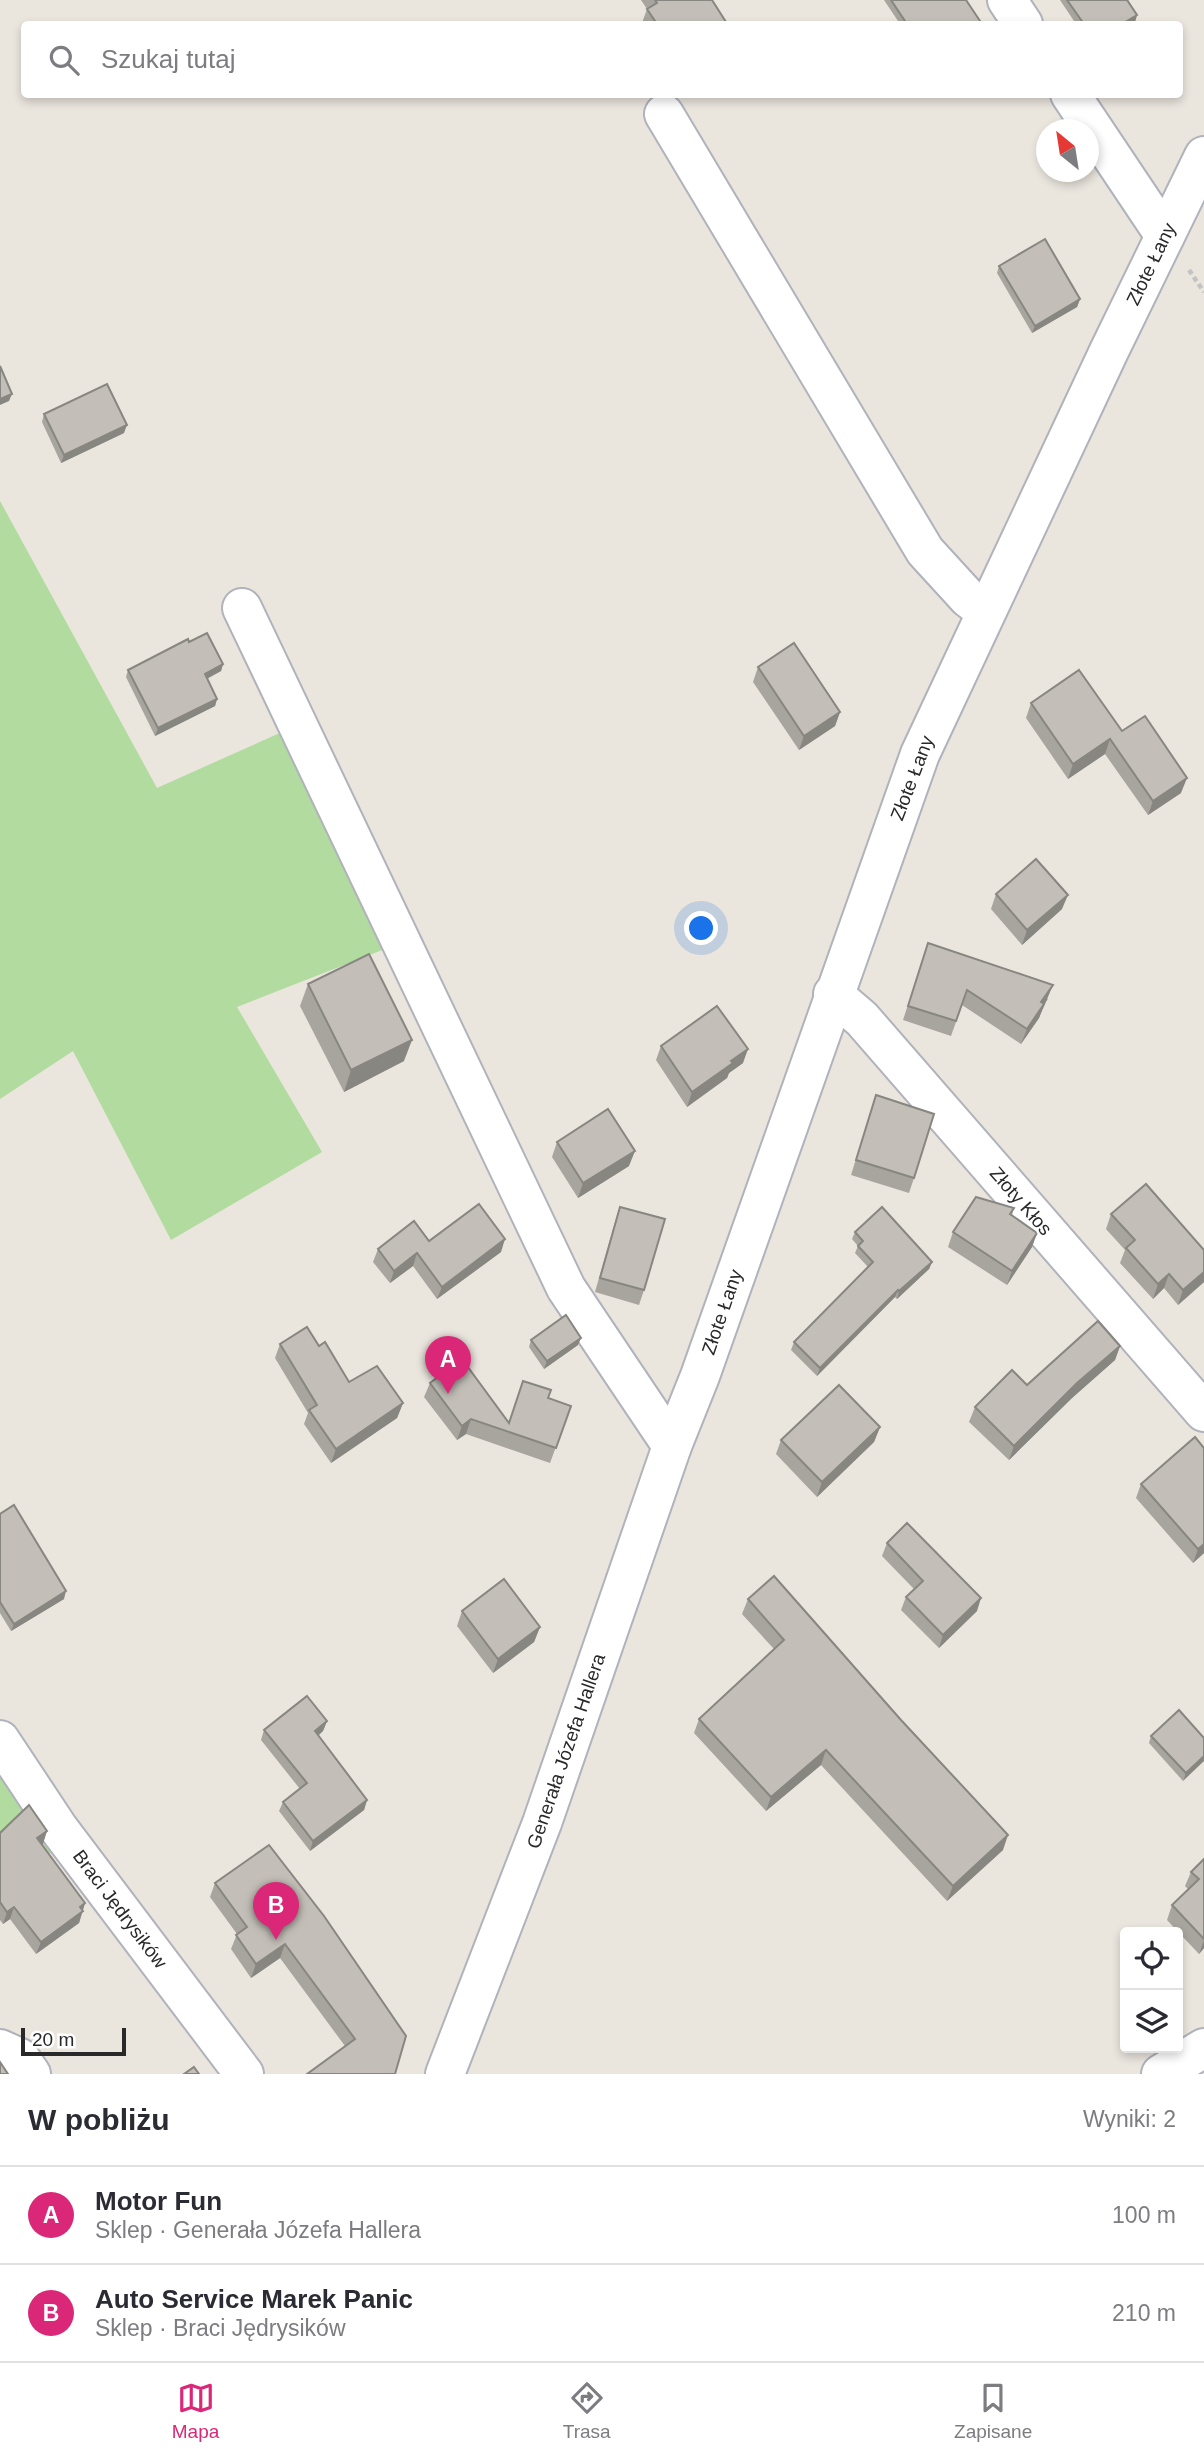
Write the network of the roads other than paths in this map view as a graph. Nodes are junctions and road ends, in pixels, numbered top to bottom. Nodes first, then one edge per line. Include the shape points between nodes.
1 (1007, 0) edge
2 (1021, 21) edge
3 (1073, 98) edge
4 (664, 114) dead end
5 (1204, 156) edge
6 (1165, 236) junction
7 (242, 608) dead end
8 (986, 612) junction
9 (834, 994) junction
10 (1204, 1412) edge
11 (676, 1436) junction
12 (0, 1740) edge
13 (1204, 2048) edge
14 (0, 2049) edge
15 (31, 2074) edge
16 (244, 2074) edge
17 (445, 2074) edge
18 (1161, 2074) edge

1 - 2 street
3 - 6 street
4 - 8 street via 925,551
5 - 6 street, Złote Łany
6 - 8 street, Złote Łany
7 - 11 street via 566,1288
8 - 9 street, Złote Łany via 920,754
9 - 10 street, Złoty Kłos via 862,1019
9 - 11 street, Złote Łany
11 - 17 street, Generała Józefa Hallera via 542,1823
12 - 16 street, Braci Jędrysików via 60,1829
13 - 18 street
14 - 15 street via 20,2058

